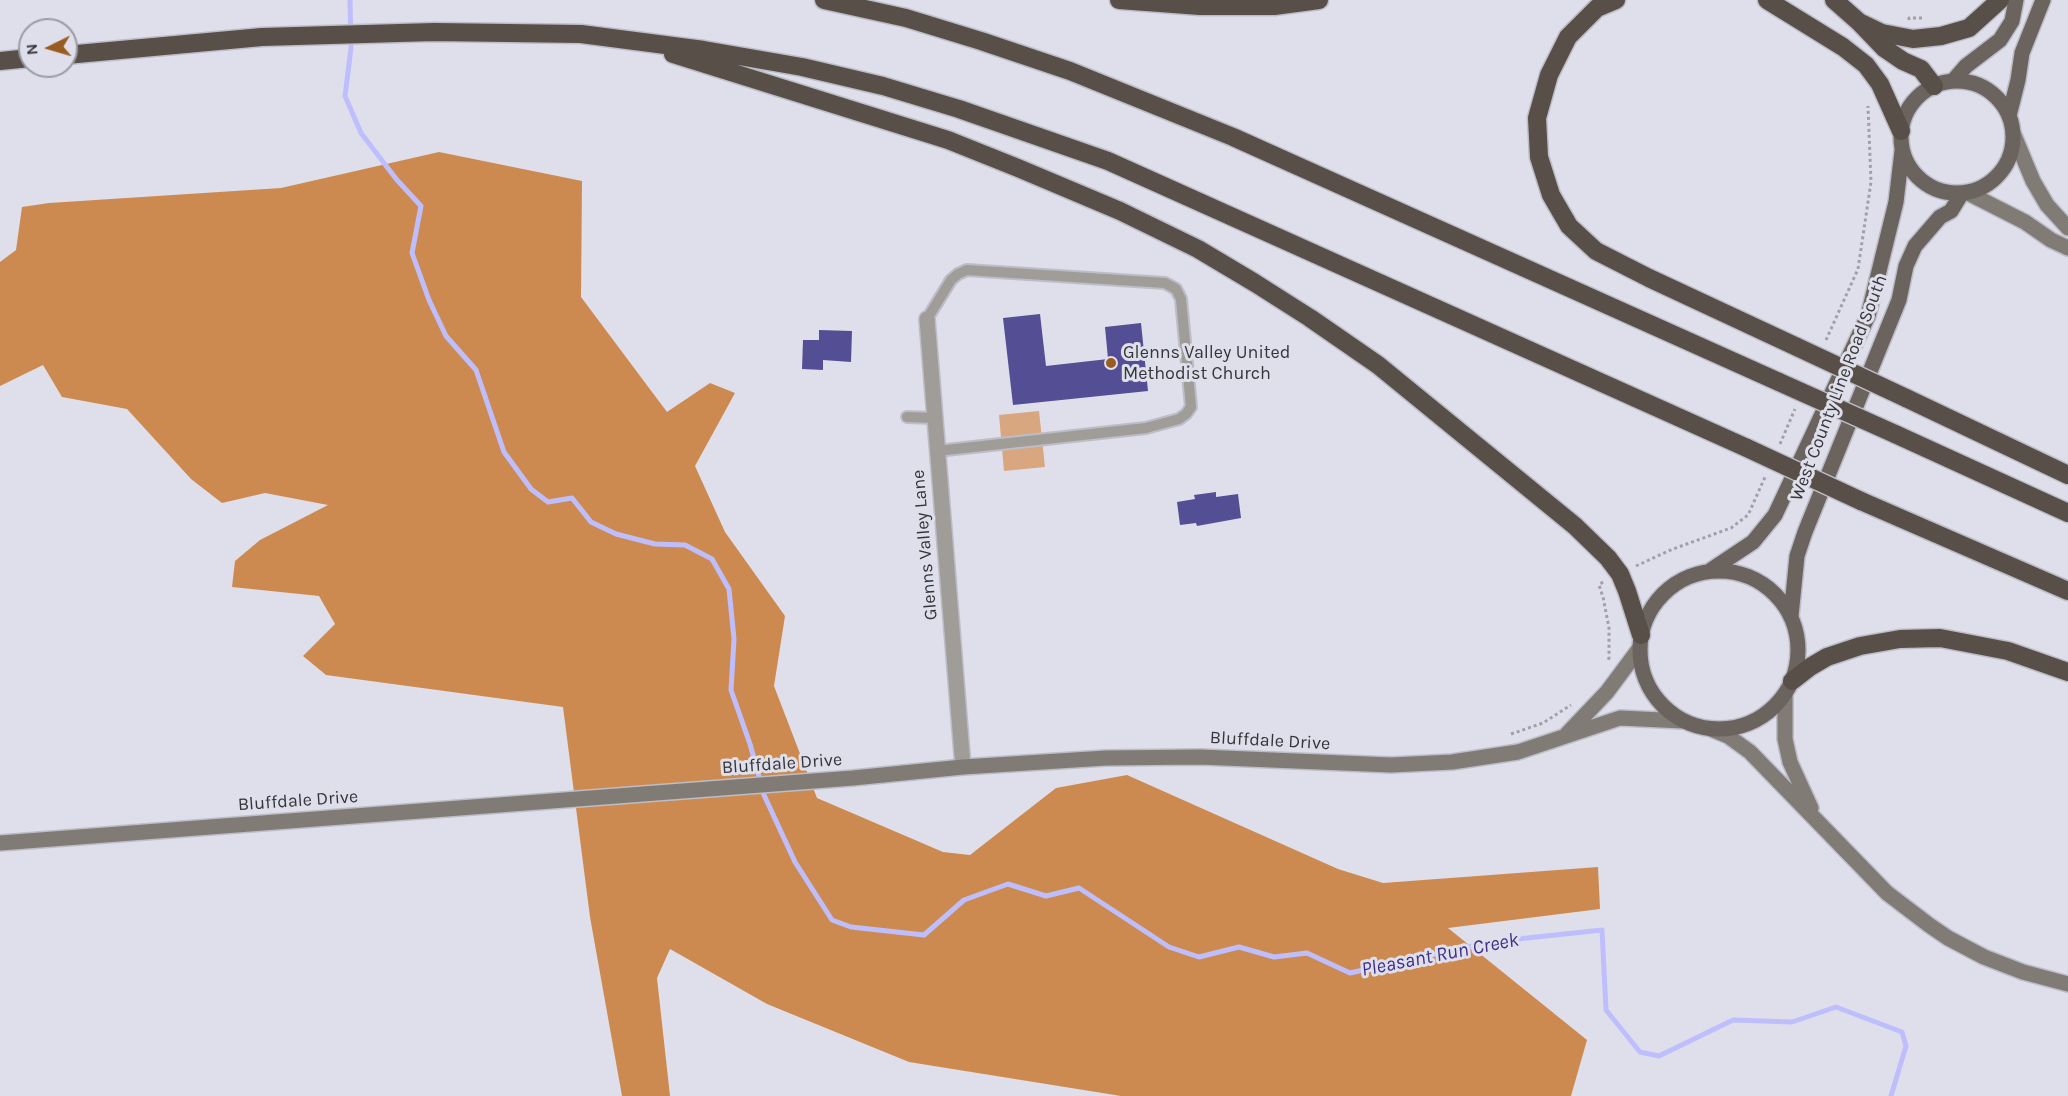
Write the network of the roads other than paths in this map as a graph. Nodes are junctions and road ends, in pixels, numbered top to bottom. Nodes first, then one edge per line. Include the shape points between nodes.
1 (824, 0) edge
2 (1119, 0) edge
3 (1318, 0) edge
4 (1616, 0) edge
5 (1767, 0) edge
6 (1834, 0) edge
7 (2000, 0) edge
8 (2016, 0) edge
9 (2043, 0) edge
10 (1859, 22) junction
11 (632, 40) junction
12 (78, 54) edge
13 (18, 59) edge
14 (0, 61) edge
15 (1953, 81) junction
16 (1934, 86) junction
17 (2009, 116) junction
18 (1901, 131) junction
19 (2013, 133) junction
20 (1902, 151) junction
21 (1965, 193) junction
22 (2068, 228) edge
23 (2068, 248) edge
24 (927, 319) joint
25 (907, 417) dead end
26 (934, 417) junction
27 (937, 451) junction
28 (2068, 475) edge
29 (2068, 513) edge
30 (1711, 570) junction
31 (2068, 591) edge
32 (1791, 616) junction
33 (1640, 642) junction
34 (2068, 672) edge
35 (1789, 687) junction
36 (1683, 721) junction
37 (1711, 729) junction
38 (1565, 736) junction
39 (963, 767) junction
40 (1820, 824) junction
41 (0, 843) edge
42 (2068, 984) edge

1 - 29 highway, bridge via 906,18 981,41 1070,71 1233,137
2 - 3 highway via 1274,6
4 - 28 highway, bridge via 1597,8 1568,37 1549,75 1537,118 1539,158 1551,195 1569,226 1596,251 1648,278
5 - 18 highway via 1866,65 1880,84
6 - 10 highway
7 - 10 highway via 1969,28 1941,36 1912,39 1882,33
8 - 15 main road via 2012,21 2000,40
9 - 17 main road via 2022,53
10 - 16 highway via 1884,48 1921,69
11 - 12 highway via 581,34 434,32 262,37
11 - 31 highway, bridge via 802,67 883,86 1108,161
11 - 33 highway via 948,141 1120,212 1217,261 1378,365 1575,526 1620,574
13 - 14 highway
15 - 16 main road
15 - 17 main road via 1970,82 1986,89
16 - 18 main road via 1917,97 1906,113
17 - 19 main road
18 - 20 main road
19 - 21 main road via 2006,165 1996,178
19 - 22 street via 2033,181 2047,205
20 - 21 main road via 1908,166 1924,183 1946,193
20 - 30 main road, West County Line Road South via 1896,202 1868,316 1775,515 1753,542
21 - 23 street
21 - 32 main road, West County Line Road South via 1915,246 1906,266 1899,300 1797,556
24 - 26 street, Glenns Valley Lane
24 - 27 lane via 951,280 968,270 1165,283 1176,289 1181,299 1191,407 1179,419 1146,428
25 - 26 lane
26 - 27 street, Glenns Valley Lane
27 - 39 street, Glenns Valley Lane
30 - 32 main road via 1735,571 1758,580 1777,595
30 - 33 main road via 1686,576 1665,591 1649,611
32 - 35 main road via 1798,637 1798,660
33 - 36 main road via 1642,671 1651,691
33 - 38 street, Bluffdale Drive via 1607,692
34 - 35 highway via 2008,651 1940,638 1900,639 1827,657
35 - 37 main road via 1771,710 1753,722
35 - 40 street via 1785,739 1790,762
36 - 37 main road
36 - 38 street, Bluffdale Drive via 1620,718
37 - 40 street via 1750,752
38 - 39 street, Bluffdale Drive via 1507,753 1452,762 1391,765 1200,757
39 - 41 street, Bluffdale Drive
40 - 42 street via 1887,893 1948,938 2004,965

